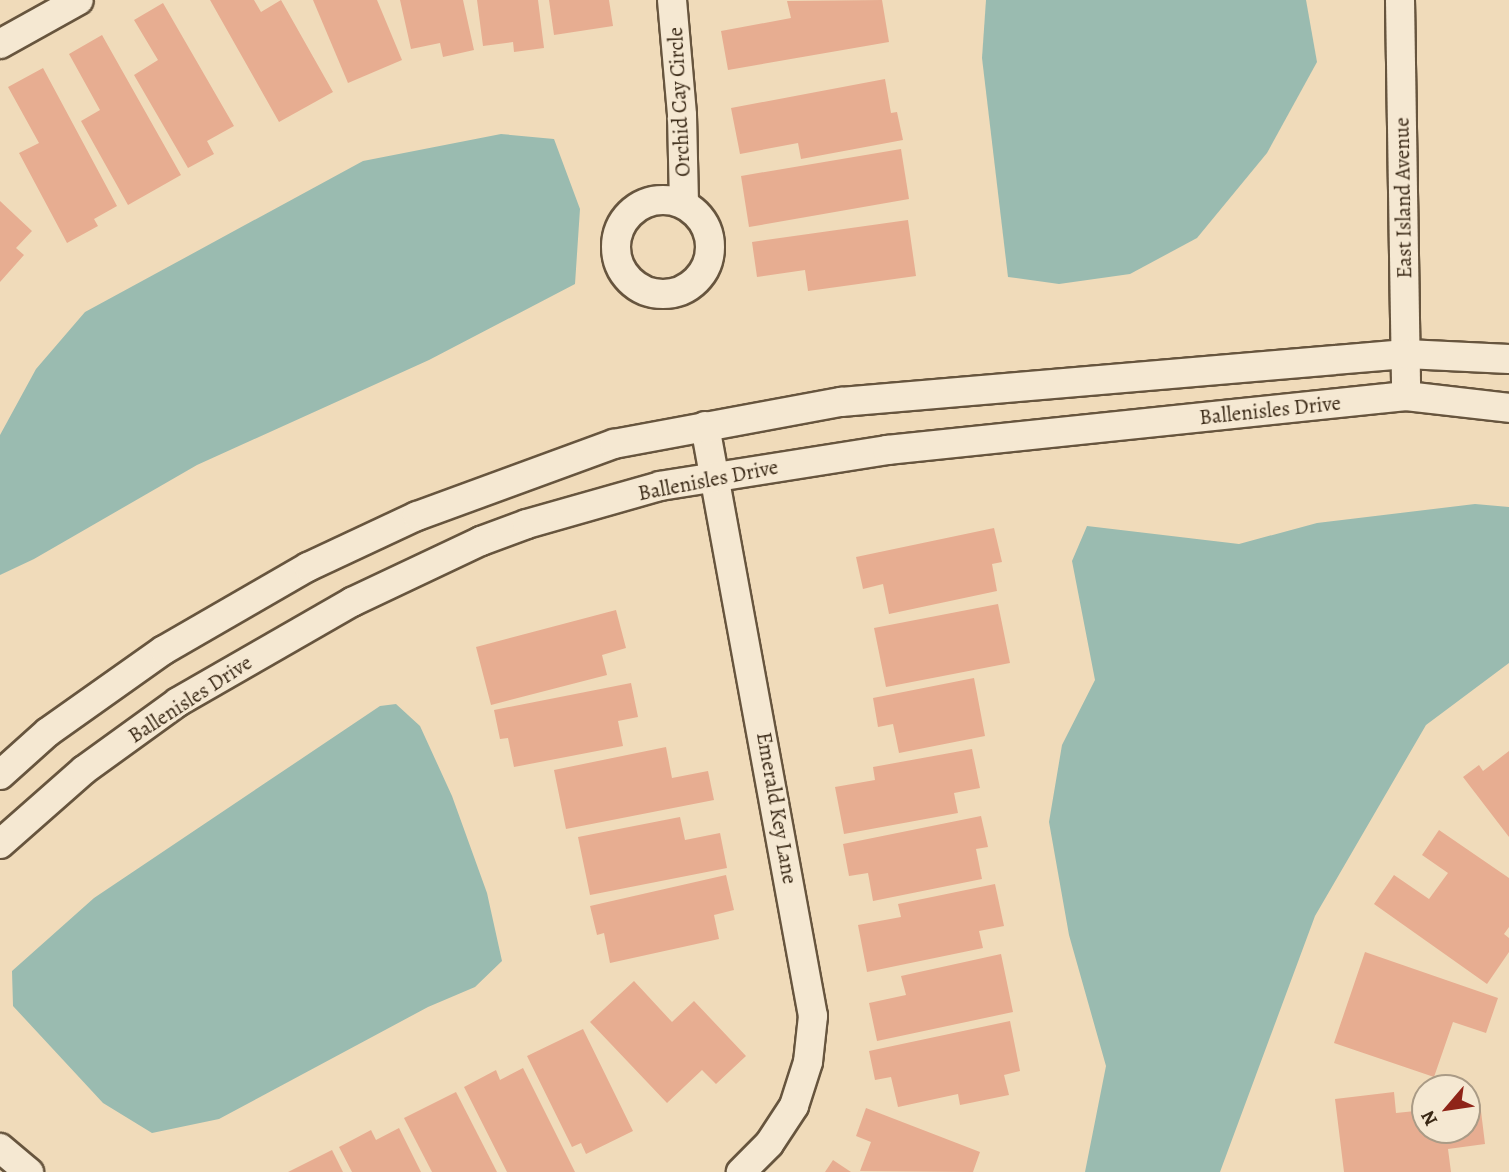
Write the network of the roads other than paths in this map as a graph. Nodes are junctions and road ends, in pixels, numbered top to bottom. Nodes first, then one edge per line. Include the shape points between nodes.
1 (79, 0) edge
2 (672, 0) edge
3 (1400, 0) edge
4 (0, 44) edge
5 (684, 204) dead end
6 (1406, 354) junction
7 (1509, 359) edge
8 (1406, 396) junction
9 (1509, 408) edge
10 (705, 426) junction
11 (716, 479) junction
12 (0, 775) edge
13 (0, 844) edge
14 (0, 1148) edge
15 (29, 1172) edge
16 (741, 1172) edge

1 - 4 street
2 - 5 street, Orchid Cay Circle
3 - 6 street, East Island Avenue
6 - 7 street, Ballenisles Drive
6 - 8 street, East Island Avenue
6 - 10 street, Ballenisles Drive via 841,402
8 - 9 street, Ballenisles Drive
8 - 11 street, Ballenisles Drive via 887,450
10 - 11 street, Emerald Key Lane
10 - 12 street, Ballenisles Drive via 614,444 417,516 308,568 164,650 48,733
11 - 13 street, Ballenisles Drive via 660,486 527,524 352,602 178,702 85,770
11 - 16 street, Emerald Key Lane via 813,1016 808,1062 794,1105 769,1144
14 - 15 street

